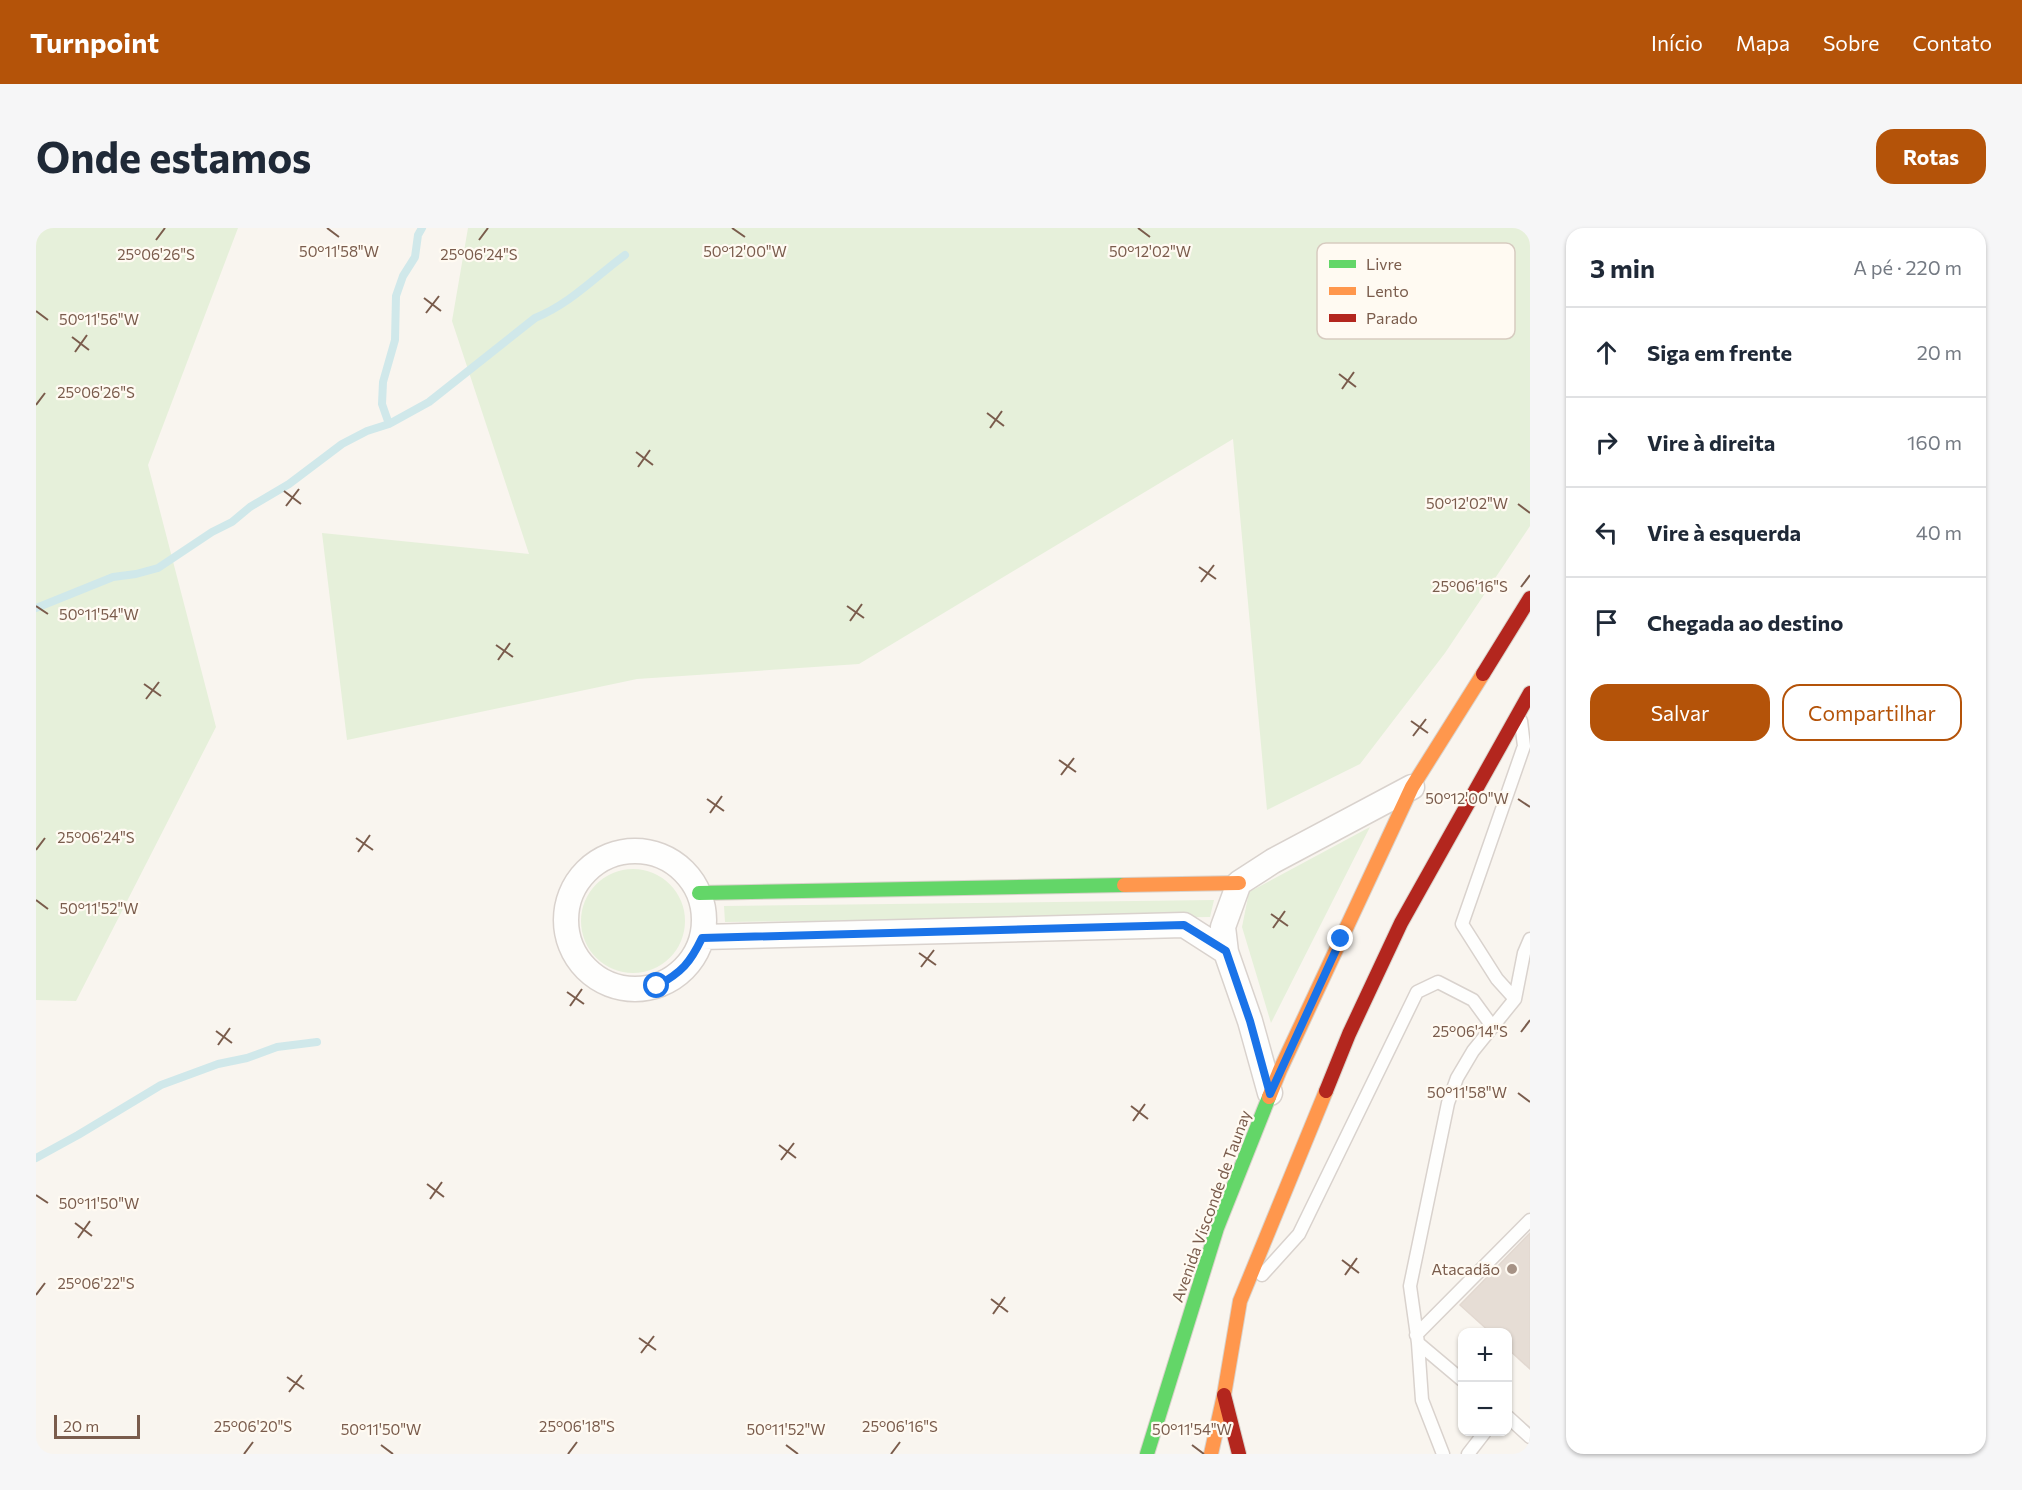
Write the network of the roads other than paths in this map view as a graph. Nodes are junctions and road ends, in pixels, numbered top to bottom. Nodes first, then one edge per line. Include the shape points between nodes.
1 (1530, 598) edge
2 (1530, 693) edge
3 (1520, 708) junction
4 (1412, 787) junction
5 (1239, 883) junction
6 (699, 893) junction
7 (702, 938) junction
8 (1530, 939) edge
9 (1226, 951) junction
10 (1515, 999) junction
11 (1492, 1026) junction
12 (1270, 1094) junction
13 (1530, 1220) edge
14 (1240, 1301) junction
15 (1417, 1339) junction
16 (1458, 1376) edge
17 (1224, 1395) junction
18 (1512, 1421) edge
19 (1481, 1436) edge
20 (1530, 1437) edge
21 (1147, 1454) edge
22 (1211, 1454) edge
23 (1239, 1454) edge
24 (1443, 1454) edge
25 (1468, 1454) edge

1 - 4 main road, Avenida Visconde de Taunay
2 - 3 main road
3 - 10 lane via 1524,746 1462,924 1497,979
3 - 14 main road via 1401,924 1359,1014
4 - 5 street
4 - 12 main road, Avenida Visconde de Taunay
5 - 6 main road
5 - 9 street via 1223,927
6 - 7 street via 704,915
6 - 7 street via 687,874 669,859 647,852 625,852 603,859 585,873 572,892 566,914 567,937 577,958 592,975 634,990 657,986 677,975 693,958
7 - 9 street via 1184,925
8 - 10 lane
9 - 12 street
10 - 11 lane
11 - 14 lane via 1473,1000 1438,982 1417,992 1299,1234
11 - 15 lane via 1457,1078 1448,1103 1410,1286
12 - 21 main road, Avenida Visconde de Taunay via 1217,1228
13 - 15 lane
14 - 17 main road
15 - 16 lane
15 - 24 lane via 1422,1400
17 - 22 main road
17 - 23 main road
18 - 20 lane
19 - 25 lane

